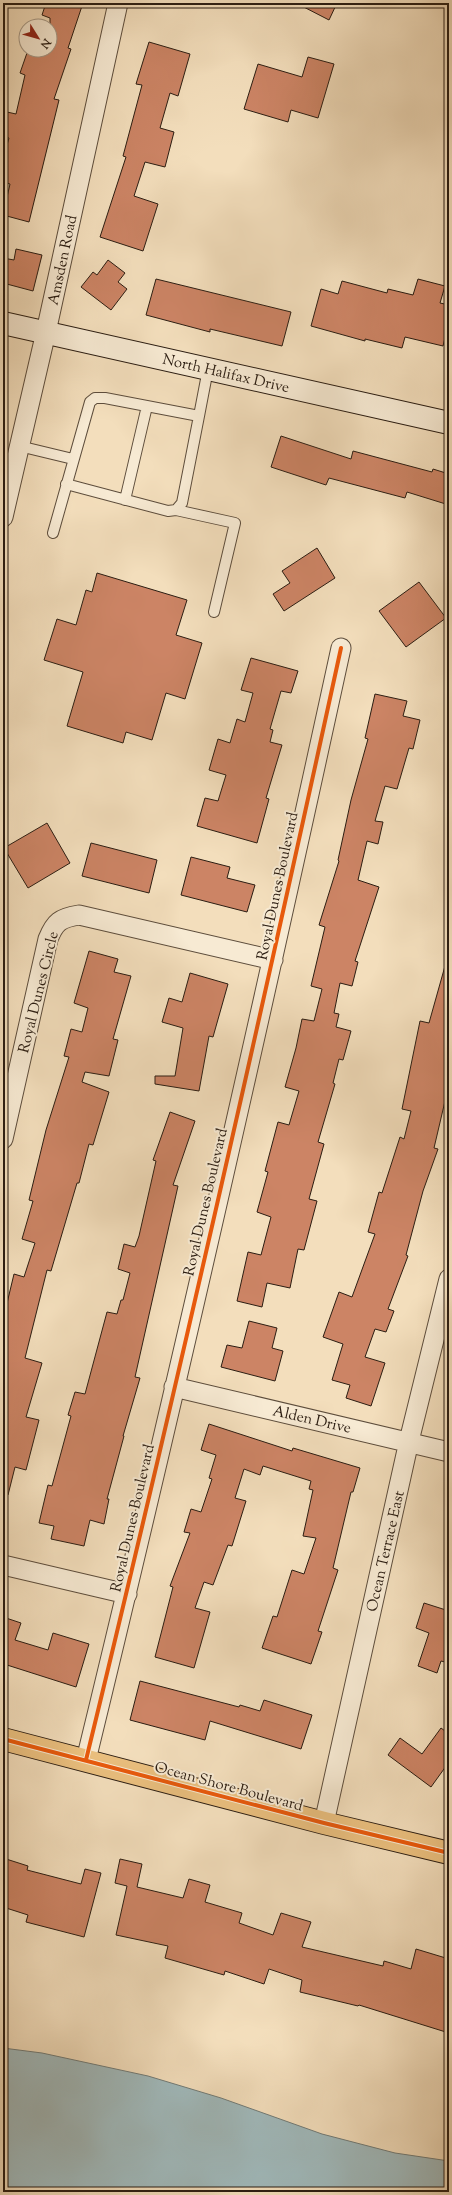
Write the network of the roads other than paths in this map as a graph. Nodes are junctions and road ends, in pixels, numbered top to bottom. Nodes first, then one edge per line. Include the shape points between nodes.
1 (118, 3) edge
2 (3, 323) edge
3 (46, 332) junction
4 (208, 369) junction
5 (147, 406) junction
6 (199, 416) junction
7 (449, 423) edge
8 (20, 446) junction
9 (73, 460) junction
10 (66, 484) junction
11 (125, 500) junction
12 (176, 510) junction
13 (3, 517) edge
14 (53, 533) dead end
15 (214, 612) dead end
16 (342, 648) dead end
17 (273, 960) junction
18 (3, 1139) edge
19 (449, 1279) edge
20 (174, 1387) junction
21 (409, 1441) junction
22 (449, 1452) edge
23 (3, 1565) edge
24 (127, 1594) junction
25 (3, 1739) edge
26 (86, 1760) junction
27 (324, 1823) junction
28 (449, 1853) edge

1 - 3 street, Amsden Road
2 - 3 street, North Halifax Drive
3 - 4 street, North Halifax Drive
3 - 8 street, Amsden Road
4 - 6 lane
4 - 7 street, North Halifax Drive
5 - 6 lane
5 - 9 lane via 95,398 88,405
5 - 11 lane
6 - 12 lane via 182,503
8 - 9 lane
8 - 13 street, Amsden Road
9 - 10 lane
10 - 11 lane
10 - 14 lane
11 - 12 lane via 168,511
12 - 15 lane via 235,524
16 - 17 street, Royal Dunes Boulevard
17 - 18 street, Royal Dunes Circle via 79,915 66,917 54,925 48,939
17 - 20 street, Royal Dunes Boulevard
19 - 21 street, Ocean Terrace East
20 - 21 street, Alden Drive
20 - 24 street, Royal Dunes Boulevard
21 - 22 street, Alden Drive
21 - 27 street, Ocean Terrace East
23 - 24 street
24 - 26 street, Royal Dunes Boulevard
25 - 26 main road, Ocean Shore Boulevard
26 - 27 main road, Ocean Shore Boulevard
27 - 28 main road, Ocean Shore Boulevard

